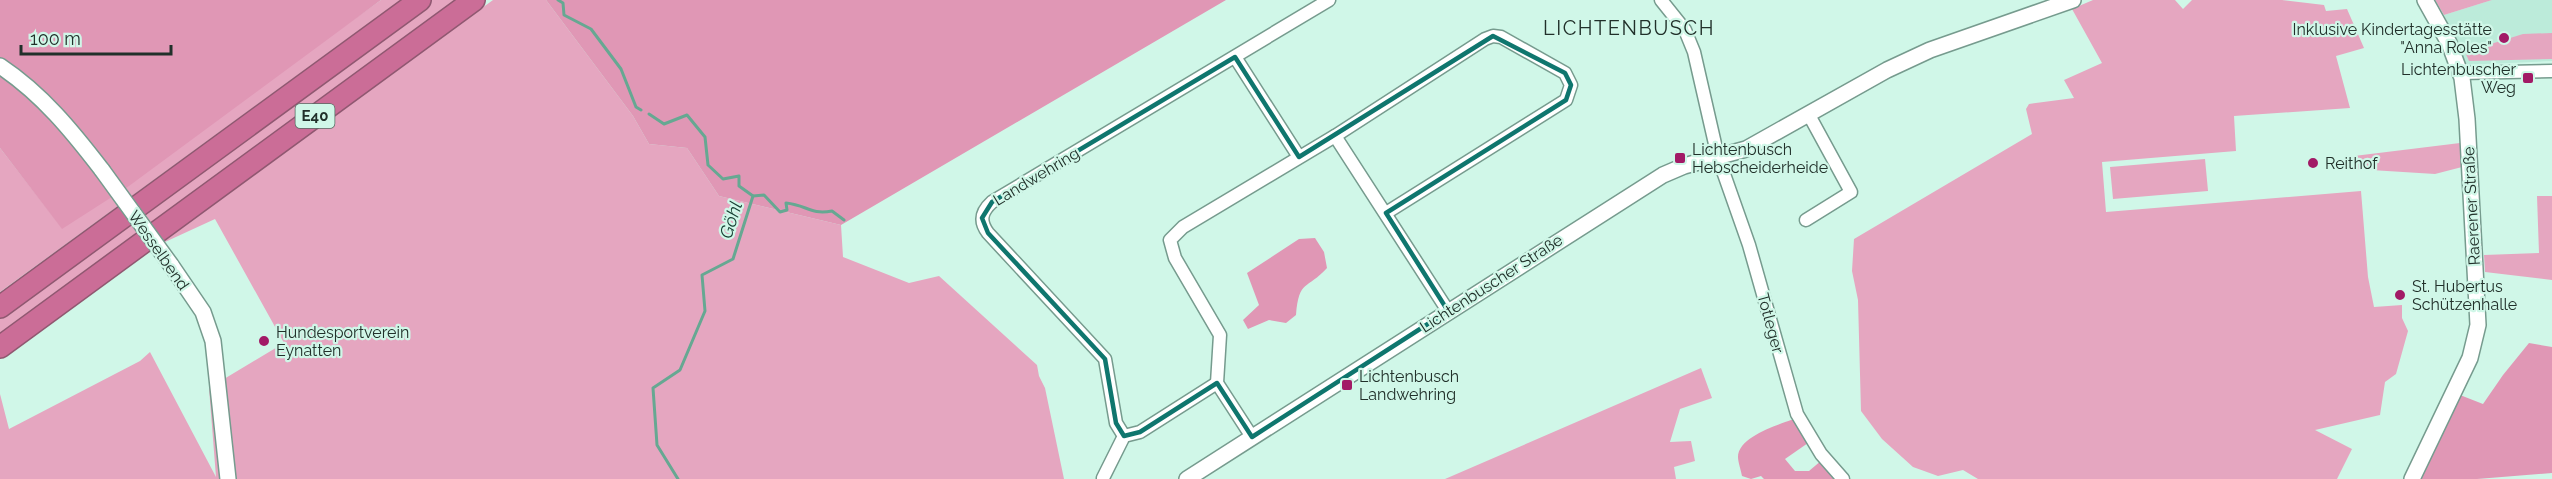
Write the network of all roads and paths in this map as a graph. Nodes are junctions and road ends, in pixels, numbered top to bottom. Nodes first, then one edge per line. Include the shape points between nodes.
1 (420, 0) edge
2 (474, 0) edge
3 (1329, 0) edge
4 (1661, 0) edge
5 (2073, 0) edge
6 (2425, 0) edge
7 (1235, 57) junction
8 (0, 66) edge
9 (2552, 71) edge
10 (2461, 73) junction
11 (1809, 115) junction
12 (1335, 136) junction
13 (1299, 157) junction
14 (1719, 157) junction
15 (1386, 213) junction
16 (1806, 220) dead end
17 (0, 307) edge
18 (1448, 311) junction
19 (0, 347) edge
20 (1217, 383) junction
21 (1124, 436) junction
22 (1252, 437) junction
23 (1103, 478) edge
24 (228, 479) edge
25 (1187, 479) edge
26 (1843, 479) edge
27 (2412, 479) edge

1 - 17 highway, E40
2 - 19 highway, E40
3 - 7 street, Landwehring
4 - 14 street, Totleger via 1690,41
5 - 11 street, Lichtenbuscher Straße via 1930,50
6 - 10 street, Raerener Straße
7 - 13 street
7 - 21 street, Landwehring via 992,202 982,218 988,233 1105,359 1116,423
8 - 24 street, Wesselbend, bridge via 47,103 102,170 203,312 213,341
9 - 10 street
10 - 27 street, Raerener Straße via 2478,325 2470,358
11 - 14 street, Lichtenbuscher Straße via 1746,149
11 - 16 street via 1851,192
12 - 13 street
12 - 15 street
12 - 15 street via 1493,36 1565,73 1571,85 1566,100
13 - 20 street via 1183,227 1170,240 1175,258 1220,335
14 - 18 street, Lichtenbuscher Straße via 1684,166 1645,185
14 - 26 street, Totleger via 1749,245 1797,414 1821,454
15 - 18 street
18 - 22 street, Lichtenbuscher Straße
20 - 21 street via 1140,432
20 - 22 street
21 - 23 street
22 - 25 street, Lichtenbuscher Straße

